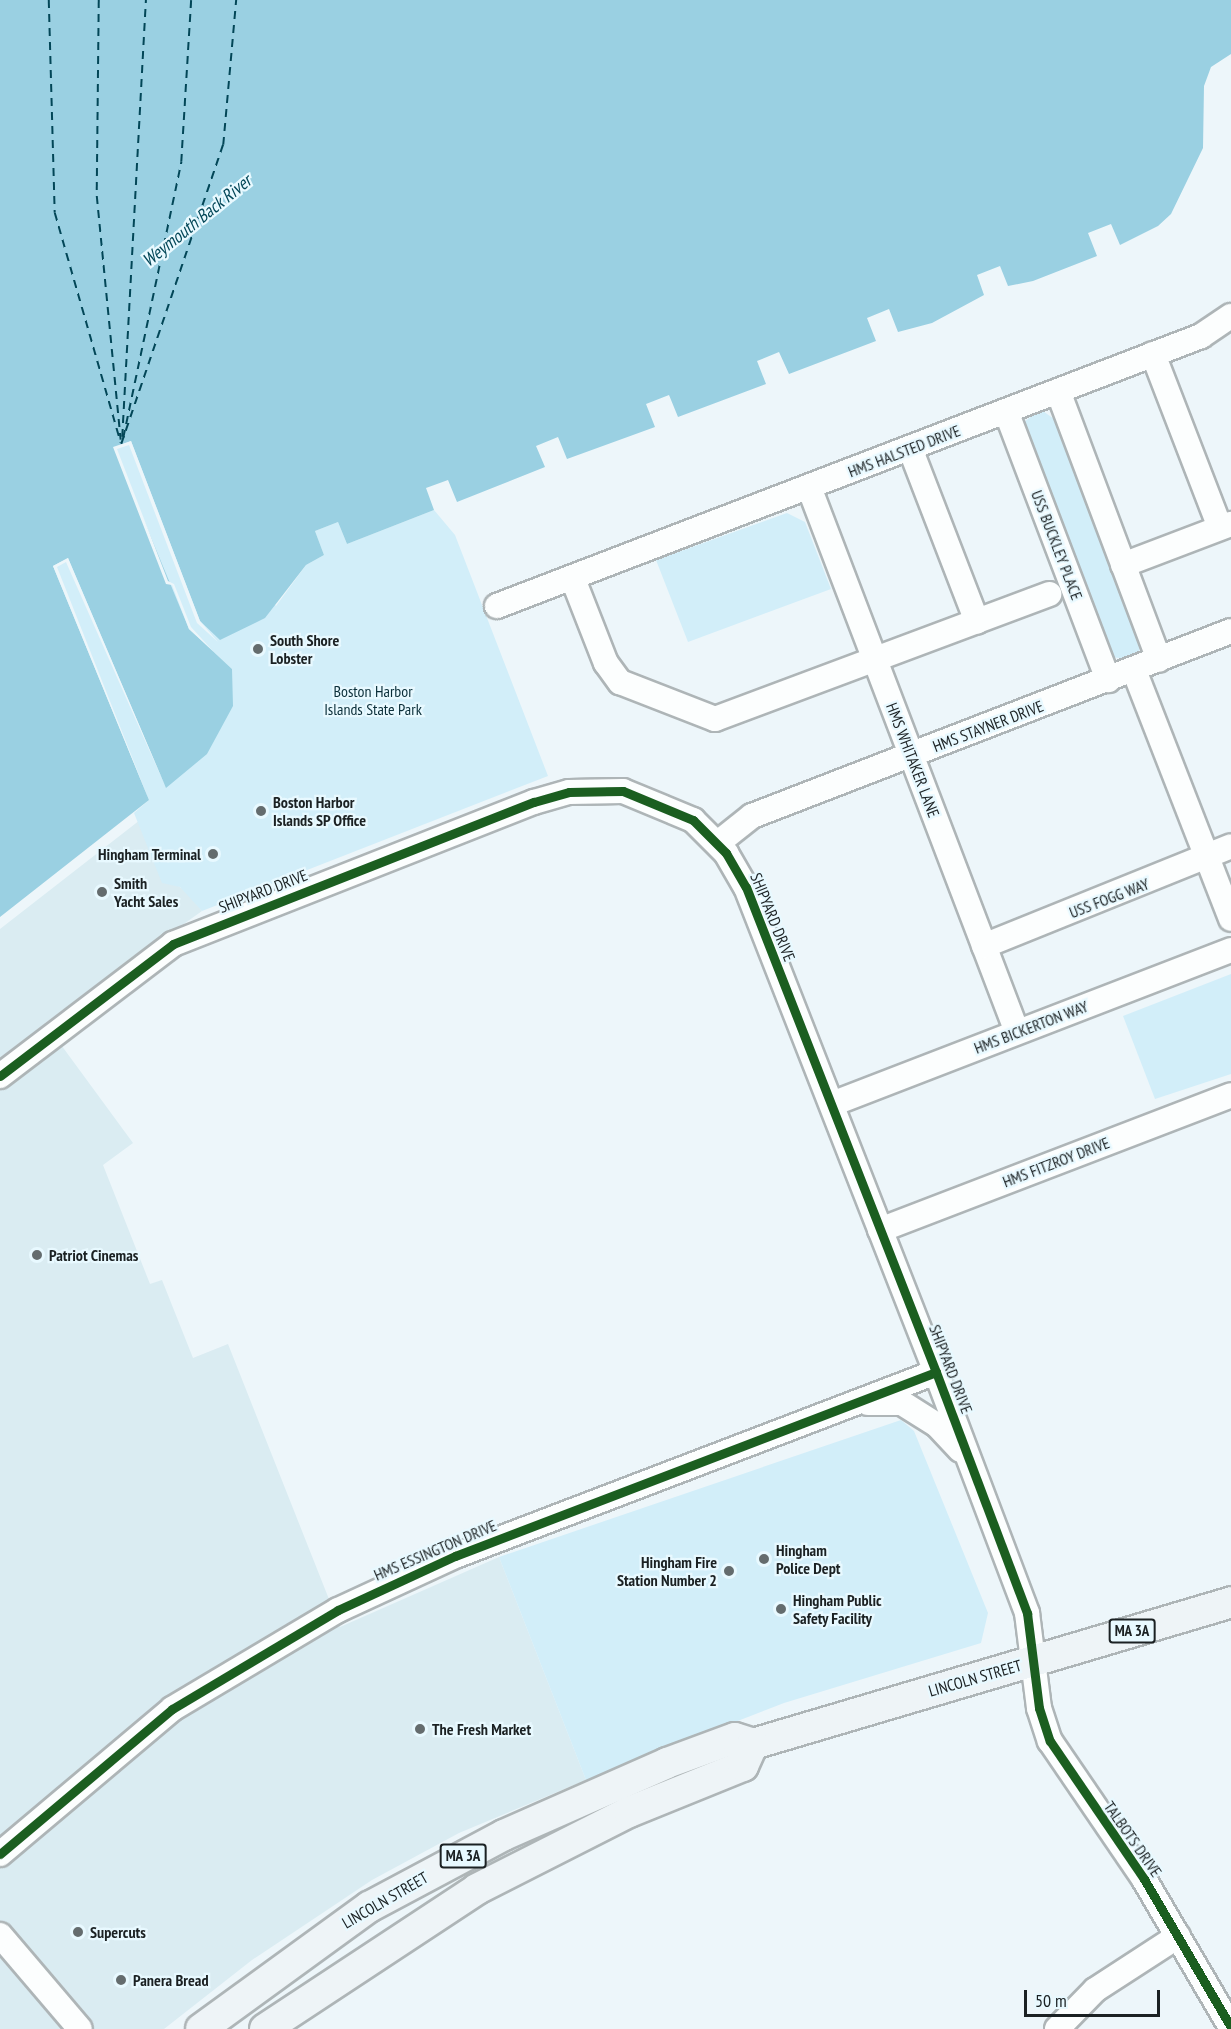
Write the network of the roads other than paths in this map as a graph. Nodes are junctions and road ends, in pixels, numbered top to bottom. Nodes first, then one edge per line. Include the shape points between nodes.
1 (1231, 316) edge
2 (1153, 354) junction
3 (1058, 391) junction
4 (1006, 411) junction
5 (910, 448) junction
6 (809, 488) junction
7 (1225, 526) edge
8 (1124, 565) junction
9 (573, 579) junction
10 (1049, 594) dead end
11 (497, 606) dead end
12 (977, 622) junction
13 (1231, 631) edge
14 (1159, 660) junction
15 (876, 661) junction
16 (1134, 670) junction
17 (1108, 680) junction
18 (912, 755) junction
19 (718, 843) junction
20 (1231, 846) edge
21 (1207, 857) junction
22 (1231, 920) edge
23 (984, 946) junction
24 (1231, 951) edge
25 (1017, 1032) junction
26 (0, 1076) edge
27 (1231, 1095) edge
28 (832, 1104) junction
29 (880, 1230) junction
30 (936, 1372) junction
31 (854, 1403) junction
32 (969, 1460) junction
33 (1231, 1602) edge
34 (1032, 1661) junction
35 (753, 1744) junction
36 (0, 1854) edge
37 (0, 1935) edge
38 (1178, 1936) junction
39 (1231, 2027) edge
40 (80, 2029) edge
41 (201, 2029) edge
42 (265, 2029) edge
43 (1057, 2029) edge

1 - 2 street, HMS HALSTED DRIVE via 1201,336
2 - 3 street, HMS HALSTED DRIVE
2 - 7 street
3 - 4 street, HMS HALSTED DRIVE
3 - 8 street
4 - 5 street, HMS HALSTED DRIVE
4 - 17 street, USS BUCKLEY PLACE
5 - 6 street, HMS HALSTED DRIVE
5 - 12 street
6 - 9 street, HMS HALSTED DRIVE
6 - 15 street, HMS WHITAKER LANE
7 - 8 street
8 - 14 street
9 - 11 street, HMS HALSTED DRIVE
9 - 15 street via 612,674 631,688 704,717 737,715
10 - 12 street
12 - 15 street
13 - 14 street, HMS STAYNER DRIVE
14 - 16 street, HMS STAYNER DRIVE
15 - 18 street, HMS WHITAKER LANE
16 - 17 street, HMS STAYNER DRIVE
16 - 21 street
17 - 18 street, HMS STAYNER DRIVE
18 - 19 street, HMS STAYNER DRIVE via 752,816
18 - 23 street, HMS WHITAKER LANE
19 - 26 street, SHIPYARD DRIVE via 669,806 623,791 569,792 534,802 173,944
19 - 28 street, SHIPYARD DRIVE via 746,886
20 - 21 street, USS FOGG WAY
21 - 22 street
21 - 23 street, USS FOGG WAY
23 - 25 street, HMS WHITAKER LANE
24 - 25 street, HMS BICKERTON WAY
25 - 28 street, HMS BICKERTON WAY
27 - 29 street, HMS FITZROY DRIVE
28 - 29 street, SHIPYARD DRIVE
29 - 30 street, SHIPYARD DRIVE
30 - 31 street, HMS ESSINGTON DRIVE
30 - 32 street, SHIPYARD DRIVE
31 - 32 street via 902,1403 937,1425
31 - 36 street, HMS ESSINGTON DRIVE via 455,1556 322,1618 172,1709
32 - 34 street, SHIPYARD DRIVE via 1027,1613
33 - 34 main road, LINCOLN STREET / MA 3A
34 - 35 main road, LINCOLN STREET / MA 3A
34 - 38 street, TALBOTS DRIVE via 1050,1741
35 - 41 main road, LINCOLN STREET / MA 3A via 735,1738 667,1763 420,1878 313,1943
35 - 42 main road, MA 3A via 743,1766 629,1812 477,1889
37 - 40 street
38 - 39 street, TALBOTS DRIVE
38 - 43 street via 1095,1990

